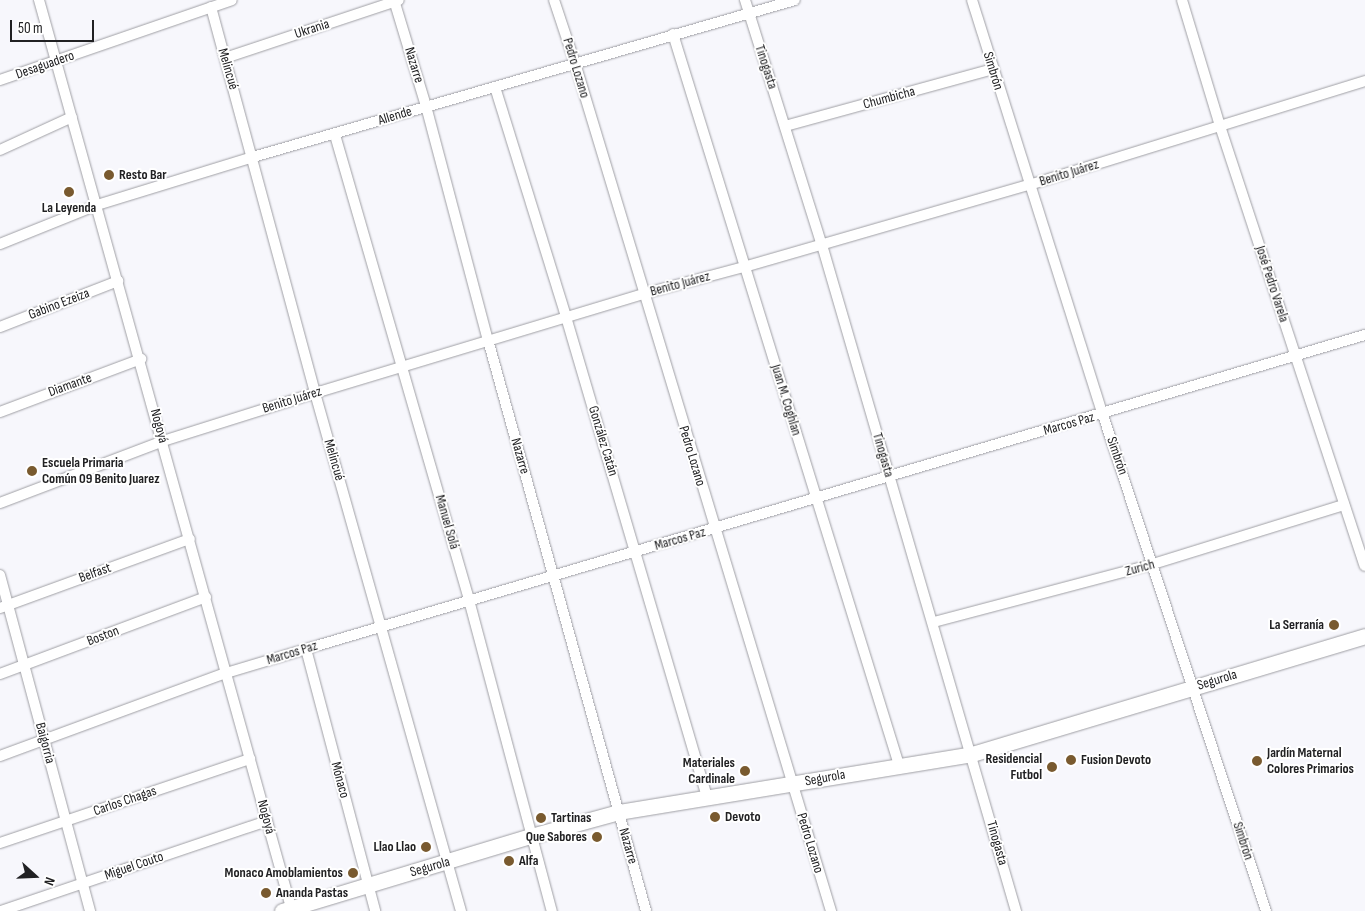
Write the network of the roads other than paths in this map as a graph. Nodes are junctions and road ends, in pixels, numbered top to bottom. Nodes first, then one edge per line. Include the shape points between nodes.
1 (39, 0) edge
2 (232, 0) edge
3 (554, 0) edge
4 (746, 0) edge
5 (795, 0) edge
6 (972, 0) edge
7 (1182, 0) edge
8 (396, 1) edge
9 (211, 7) junction
10 (749, 13) junction
11 (673, 34) junction
12 (225, 58) junction
13 (56, 61) junction
14 (575, 63) junction
15 (993, 69) junction
16 (0, 80) edge
17 (1365, 81) edge
18 (495, 87) junction
19 (426, 106) junction
20 (72, 118) junction
21 (785, 126) junction
22 (1220, 126) junction
23 (335, 135) junction
24 (0, 150) edge
25 (253, 157) junction
26 (1029, 185) junction
27 (97, 206) junction
28 (0, 244) edge
29 (822, 245) junction
30 (744, 267) junction
31 (118, 282) junction
32 (643, 294) junction
33 (566, 318) junction
34 (0, 327) edge
35 (1365, 335) edge
36 (488, 340) junction
37 (1295, 355) junction
38 (141, 359) junction
39 (403, 366) junction
40 (315, 393) junction
41 (0, 412) edge
42 (1102, 415) junction
43 (163, 441) junction
44 (889, 476) junction
45 (816, 499) junction
46 (0, 503) edge
47 (1344, 505) junction
48 (714, 529) junction
49 (190, 539) junction
50 (636, 551) junction
51 (1153, 564) junction
52 (1365, 566) edge
53 (0, 575) edge
54 (553, 576) junction
55 (206, 597) junction
56 (469, 600) junction
57 (4, 606) edge
58 (934, 622) junction
59 (381, 626) junction
60 (1365, 636) edge
61 (306, 649) junction
62 (24, 665) junction
63 (0, 674) edge
64 (226, 674) junction
65 (1193, 687) junction
66 (44, 740) junction
67 (972, 754) junction
68 (0, 756) edge
69 (250, 759) junction
70 (899, 766) junction
71 (792, 784) junction
72 (707, 797) junction
73 (619, 812) junction
74 (66, 821) junction
75 (267, 821) junction
76 (531, 836) junction
77 (0, 843) edge
78 (448, 862) junction
79 (83, 884) junction
80 (368, 885) junction
81 (288, 910) edge
82 (1, 911) edge
83 (90, 911) edge
84 (375, 911) edge
85 (461, 911) edge
86 (552, 911) edge
87 (646, 911) edge
88 (831, 911) edge
89 (1016, 911) edge
90 (1266, 911) edge

1 - 13 street, Nogoyá
2 - 9 street, Desaguadero
3 - 14 street, Pedro Lozano
4 - 10 street, Tinogasta
5 - 10 street, Allende
6 - 15 street, Simbrón
7 - 22 street, José Pedro Varela
8 - 12 street, Ukrania
8 - 19 street, Nazarre
9 - 12 street, Melincué
9 - 13 street, Desaguadero
10 - 11 street, Allende
10 - 21 street, Tinogasta
11 - 14 street, Allende
11 - 30 street, Juan M. Coghlan
12 - 25 street, Melincué
13 - 16 street, Desaguadero
13 - 20 street, Nogoyá
14 - 18 street, Allende
14 - 32 street, Pedro Lozano
15 - 21 street, Chumbicha
15 - 26 street, Simbrón
17 - 22 street, Benito Juárez
18 - 19 street, Allende
18 - 33 street, González Catán
19 - 23 street, Allende
19 - 36 street, Nazarre
20 - 24 street
20 - 27 street, Nogoyá
21 - 29 street, Tinogasta
22 - 26 street, Benito Juárez
22 - 37 street, José Pedro Varela
23 - 25 street, Allende
23 - 39 street, Manuel Solá
25 - 27 street, Allende
25 - 40 street, Melincué
26 - 29 street, Benito Juárez
26 - 42 street, Simbrón
27 - 28 street, Allende
27 - 31 street, Nogoyá
29 - 30 street, Benito Juárez
29 - 44 street, Tinogasta
30 - 32 street, Benito Juárez
30 - 45 street, Juan M. Coghlan
31 - 34 street, Gabino Ezeiza
31 - 38 street, Nogoyá
32 - 33 street, Benito Juárez
32 - 48 street, Pedro Lozano
33 - 36 street, Benito Juárez
33 - 50 street, González Catán
35 - 37 street, Marcos Paz
36 - 39 street, Benito Juárez
36 - 54 street, Nazarre
37 - 42 street, Marcos Paz
37 - 47 street, José Pedro Varela
38 - 41 street, Diamante
38 - 43 street, Nogoyá
39 - 40 street, Benito Juárez
39 - 56 street, Manuel Solá
40 - 43 street, Benito Juárez
40 - 59 street, Melincué
42 - 44 street, Marcos Paz
42 - 51 street, Simbrón
43 - 46 street, Benito Juárez
43 - 49 street, Nogoyá
44 - 45 street, Marcos Paz
44 - 58 street, Tinogasta
45 - 48 street, Marcos Paz
45 - 70 street, Juan M. Coghlan
47 - 51 street, Zurich
47 - 52 street, José Pedro Varela
48 - 50 street, Marcos Paz
48 - 71 street, Pedro Lozano
49 - 55 street, Nogoyá
49 - 57 street, Belfast
50 - 54 street, Marcos Paz
50 - 72 street, González Catán
51 - 58 street, Zurich
51 - 65 street, Simbrón
53 - 57 street, Baigorria
54 - 56 street, Marcos Paz
54 - 73 street, Nazarre
55 - 62 street, Boston
55 - 64 street, Nogoyá
56 - 59 street, Marcos Paz
56 - 76 street, Manuel Solá
57 - 62 street, Baigorria
58 - 67 street, Tinogasta
59 - 61 street, Marcos Paz
59 - 78 street, Melincué
60 - 65 street, Segurola
61 - 64 street, Marcos Paz
61 - 80 street, Mónaco
62 - 63 street, Boston
62 - 66 street, Baigorria
64 - 66 street, Marcos Paz
64 - 69 street, Nogoyá
65 - 67 street, Segurola
65 - 90 street, Simbrón
66 - 68 street, Marcos Paz
66 - 74 street, Baigorria
67 - 70 street, Segurola
67 - 89 street, Tinogasta
69 - 74 street, Carlos Chagas
69 - 75 street, Nogoyá
70 - 71 street, Segurola
71 - 72 street, Segurola
71 - 88 street, Pedro Lozano
72 - 73 street, Segurola
73 - 76 street, Segurola
73 - 87 street, Nazarre
74 - 77 street, Carlos Chagas
74 - 79 street, Baigorria
75 - 79 street, Miguel Couto
75 - 81 street, Nogoyá
76 - 78 street, Segurola
76 - 86 street, Manuel Solá
78 - 80 street, Segurola
78 - 85 street, Melincué
79 - 82 street, Miguel Couto
79 - 83 street, Baigorria
80 - 81 street, Segurola
80 - 84 street, Mónaco

